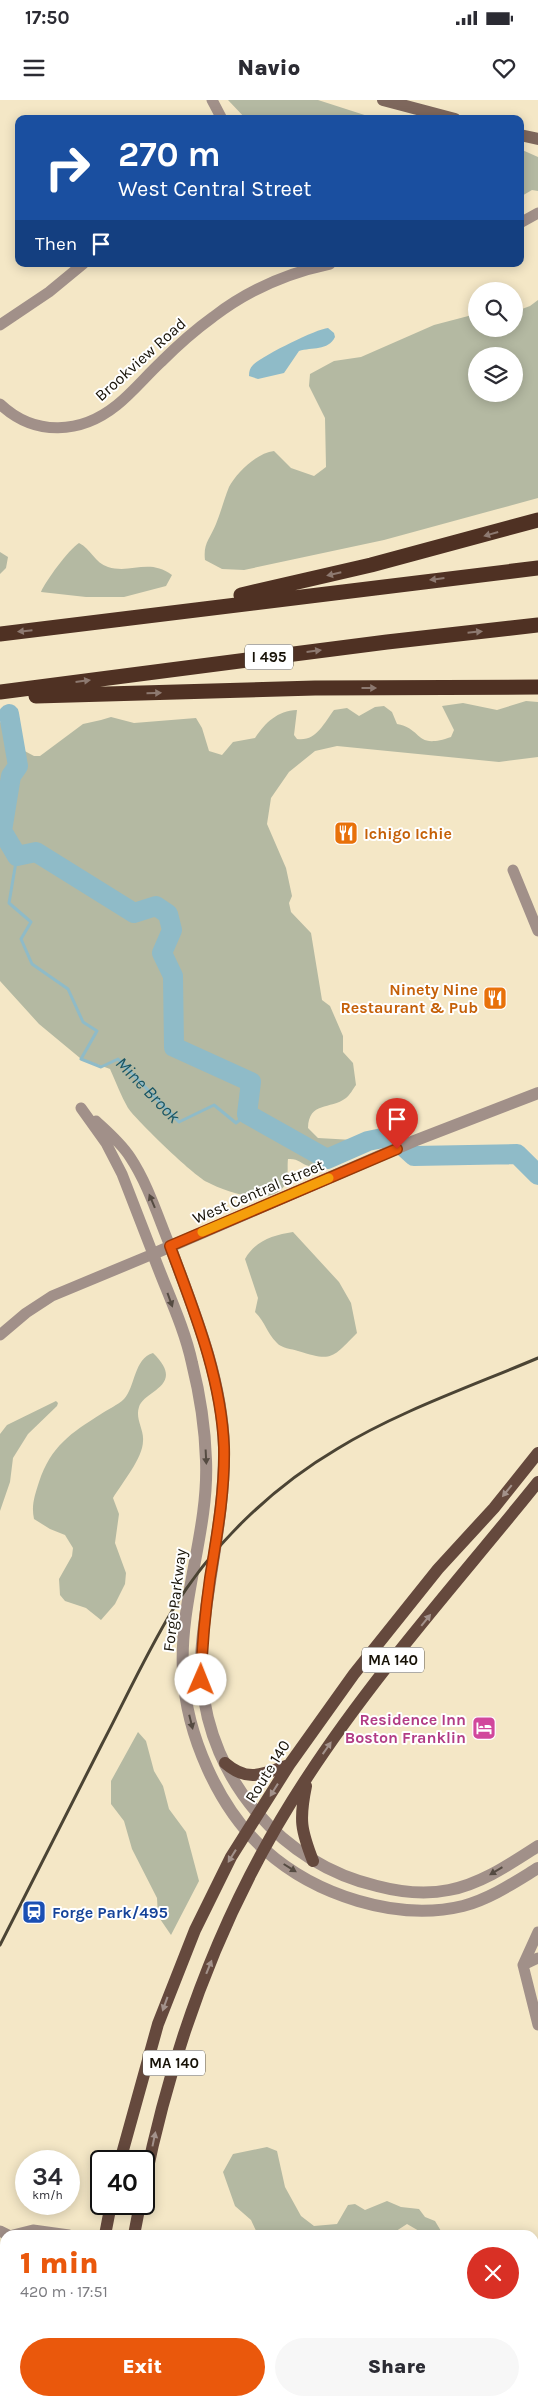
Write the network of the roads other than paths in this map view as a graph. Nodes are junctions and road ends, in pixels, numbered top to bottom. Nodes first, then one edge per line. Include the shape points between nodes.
1 (212, 100) edge
2 (383, 100) edge
3 (220, 115) edge
4 (440, 115) edge
5 (524, 136) edge
6 (538, 139) edge
7 (538, 213) edge
8 (524, 221) edge
9 (79, 267) edge
10 (293, 268) edge
11 (0, 325) edge
12 (0, 404) edge
13 (538, 520) edge
14 (538, 568) edge
15 (538, 626) edge
16 (50, 629) junction
17 (0, 634) edge
18 (538, 687) edge
19 (0, 692) edge
20 (0, 696) edge
21 (513, 870) dead end
22 (538, 931) edge
23 (538, 1093) edge
24 (170, 1246) junction
25 (153, 1254) junction
26 (0, 1335) edge
27 (538, 1453) edge
28 (538, 1482) edge
29 (225, 1763) junction
30 (289, 1765) junction
31 (307, 1776) junction
32 (258, 1815) junction
33 (248, 1831) junction
34 (274, 1832) junction
35 (538, 1846) edge
36 (264, 1850) junction
37 (314, 1861) junction
38 (538, 1868) edge
39 (538, 1932) edge
40 (538, 1958) edge
41 (523, 1965) junction
42 (538, 2025) edge
43 (123, 2150) edge
44 (152, 2150) edge
45 (109, 2215) edge
46 (138, 2215) edge
47 (106, 2230) edge
48 (135, 2230) edge

1 - 3 street
2 - 4 main road
5 - 6 main road
7 - 8 street
9 - 11 street
10 - 12 street, Brookview Road via 212,317 117,405 91,421 70,428 47,428 24,421
13 -> 16 highway via 256,592
14 -> 16 highway
19 -> 15 highway, I 495 via 386,642
16 -> 17 highway
20 -> 18 highway via 314,688
21 - 22 street
23 - 24 street, West Central Street via 414,1141
24 - 25 street, West Central Street
24 -> 25 street via 130,1157 115,1138 81,1108 106,1143 122,1174
24 - 29 street, Forge Parkway via 200,1326 221,1414 223,1488 202,1639 201,1680 208,1720
25 - 26 street, West Central Street via 52,1296
25 -> 33 street, Forge Parkway via 192,1362 203,1421 204,1503 183,1652 188,1712 204,1761
27 -> 30 main road, Route 140 / MA 140 via 494,1508 438,1569 354,1674
31 -> 28 main road, MA 140 via 372,1686
29 - 30 main road via 238,1774 249,1776
29 - 32 street, Forge Parkway
30 -> 32 main road, Route 140 / MA 140
31 - 34 main road, MA 140
31 - 37 main road via 301,1826
32 - 33 main road, Route 140 / MA 140
32 - 34 street, Forge Parkway
33 - 36 street, Forge Parkway
33 -> 43 main road, Route 140 / MA 140 via 211,1894 172,1986 155,2033
34 - 36 main road, MA 140
34 - 37 street, Forge Parkway
35 -> 37 street, Forge Parkway via 467,1886 428,1893 368,1884
36 -> 38 street, Forge Parkway via 305,1877 342,1895 401,1910 443,1910 465,1905
44 -> 36 main road, MA 140 via 165,2094 190,2018 215,1952
39 - 41 street
40 - 41 street
41 - 42 street
45 - 47 main road
46 - 48 main road

